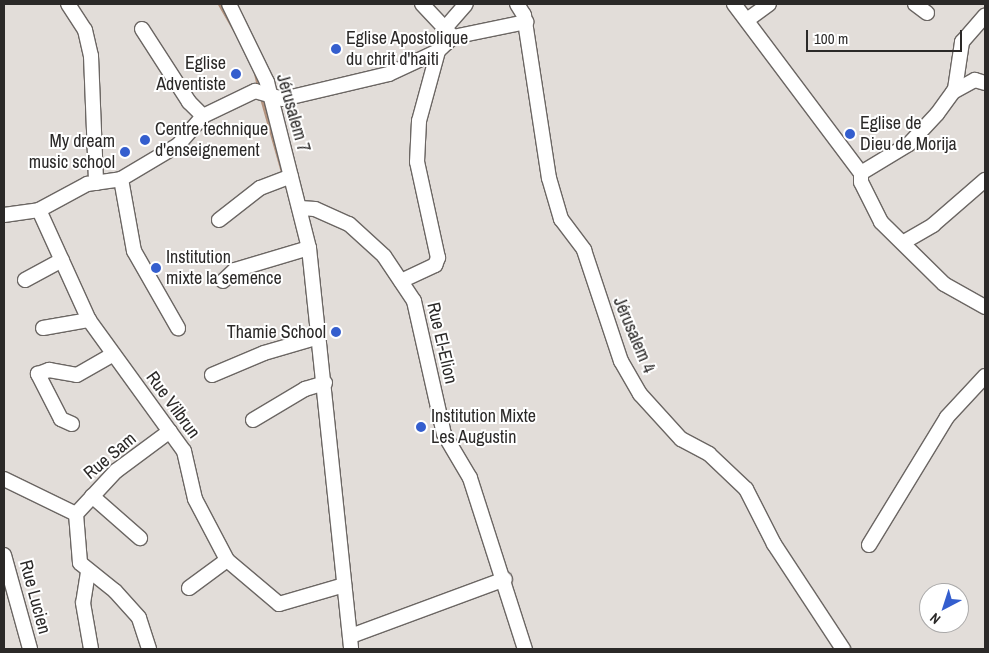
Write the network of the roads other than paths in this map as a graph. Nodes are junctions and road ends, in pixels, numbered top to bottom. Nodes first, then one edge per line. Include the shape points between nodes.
1 (68, 4) edge
2 (229, 4) edge
3 (422, 4) edge
4 (466, 4) edge
5 (517, 4) edge
6 (734, 4) edge
7 (769, 4) edge
8 (915, 4) edge
9 (927, 13) dead end
10 (985, 16) edge
11 (747, 20) junction
12 (526, 22) junction
13 (142, 28) dead end
14 (449, 32) junction
15 (438, 51) junction
16 (985, 83) edge
17 (953, 92) junction
18 (272, 97) junction
19 (203, 116) junction
20 (861, 173) junction
21 (291, 176) junction
22 (122, 179) junction
23 (985, 180) edge
24 (96, 183) junction
25 (300, 208) junction
26 (39, 210) junction
27 (4, 215) edge
28 (219, 220) dead end
29 (904, 242) junction
30 (309, 248) junction
31 (62, 260) junction
32 (26, 280) dead end
33 (223, 281) dead end
34 (401, 281) junction
35 (985, 306) edge
36 (89, 320) junction
37 (43, 328) dead end
38 (178, 328) dead end
39 (319, 337) junction
40 (112, 355) junction
41 (212, 375) dead end
42 (985, 376) edge
43 (325, 383) junction
44 (253, 420) dead end
45 (72, 424) dead end
46 (170, 431) junction
47 (4, 479) edge
48 (92, 496) junction
49 (76, 514) junction
50 (140, 538) dead end
51 (869, 546) dead end
52 (4, 555) edge
53 (227, 560) junction
54 (88, 572) junction
55 (505, 579) junction
56 (344, 585) junction
57 (189, 588) dead end
58 (351, 643) edge
59 (30, 649) edge
60 (91, 649) edge
61 (149, 649) edge
62 (525, 649) edge
63 (843, 649) edge

1 - 24 street via 85,30 91,56
2 - 18 street, Jérusalem 7
3 - 14 street
4 - 14 street
5 - 12 street, Jérusalem 4
6 - 11 street
7 - 11 street
8 - 9 street
10 - 17 street via 962,42
11 - 20 street
12 - 14 street
12 - 63 street, Jérusalem 4 via 548,178 561,219 584,250 622,361 640,394 681,439 709,454 746,489 774,544
13 - 19 street via 189,102
14 - 15 street
15 - 18 street via 389,74 283,99
15 - 34 street via 419,121 417,162 438,258 435,265
16 - 17 street via 975,80
17 - 20 street via 909,144 878,167
18 - 19 street via 255,91
18 - 21 street, Jérusalem 7
19 - 22 street via 178,145
20 - 29 street via 876,215
21 - 25 street, Jérusalem 7
21 - 28 street via 260,188
22 - 24 street
22 - 38 street via 134,251
23 - 29 street via 932,225
24 - 26 street
25 - 30 street, Jérusalem 7
25 - 34 street, Rue El-Elion via 314,209 349,224 384,256
26 - 27 street
26 - 31 street, Rue Vilbrun
29 - 35 street via 944,284
30 - 33 street via 235,270
30 - 39 street, Jérusalem 7
31 - 32 street
31 - 36 street, Rue Vilbrun
34 - 55 street, Rue El-Elion via 414,301 444,434 470,478
36 - 37 street
36 - 40 street, Rue Vilbrun
39 - 41 street via 264,353
39 - 43 street, Jérusalem 7
40 - 45 street via 77,375 49,370 38,374 39,383 61,419
40 - 46 street, Rue Vilbrun
42 - 51 street via 947,417
43 - 44 street via 288,398
43 - 56 street, Jérusalem 7
46 - 48 street, Rue Sam via 116,471
46 - 53 street, Rue Vilbrun via 184,451 207,526
47 - 49 street
48 - 49 street, Rue Sam
48 - 50 street
49 - 54 street via 80,563
52 - 59 street, Rue Lucien
53 - 56 street, Rue Vilbrun via 279,604
53 - 57 street
54 - 60 street via 83,602
54 - 61 street via 115,591 139,618
55 - 58 street
55 - 62 street, Rue El-Elion
56 - 58 street, Jérusalem 7

